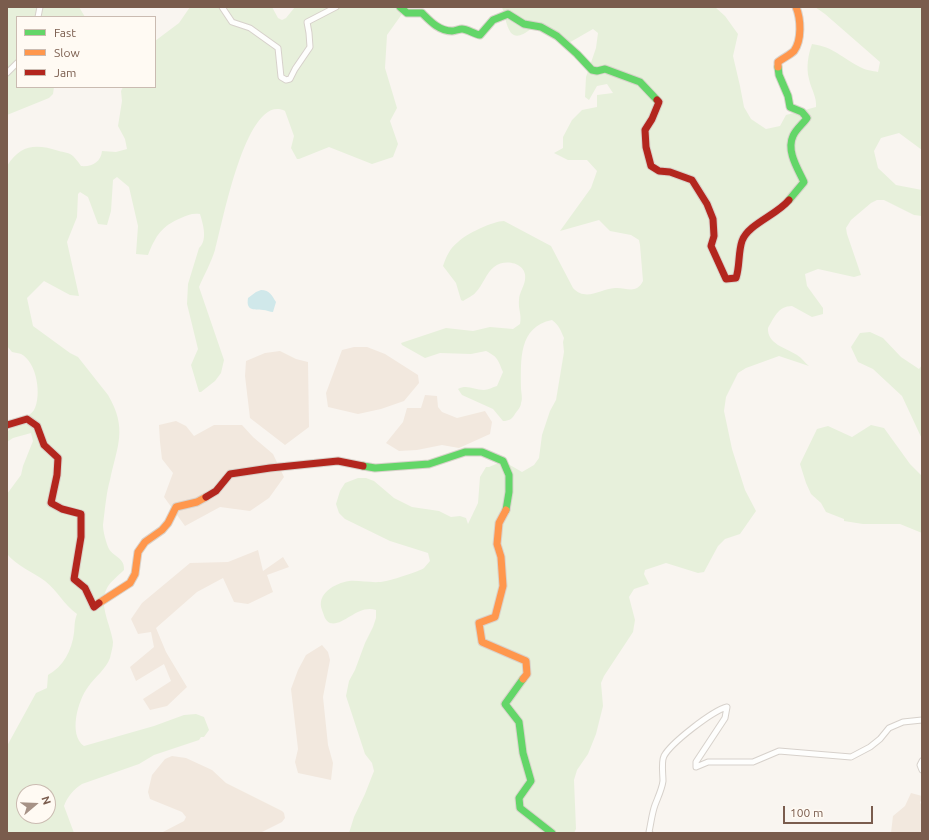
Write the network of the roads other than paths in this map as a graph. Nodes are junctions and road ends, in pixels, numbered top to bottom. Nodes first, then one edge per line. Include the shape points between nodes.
1 (222, 7) edge
2 (336, 7) edge
3 (400, 7) edge
4 (796, 7) edge
5 (16, 64) edge
6 (7, 73) edge
7 (7, 425) edge
8 (922, 720) edge
9 (922, 761) edge
10 (922, 770) edge
11 (552, 833) edge
12 (650, 833) edge

1 - 2 street via 232,22 250,28 278,48 281,77 286,80 290,78 310,47 307,22
3 - 4 street via 406,13 422,13 435,26 444,30 462,29 480,35 493,20 508,14 524,24 541,27 557,36 592,70 605,69 640,82 659,102 645,130 651,166 659,171 692,180 713,214 715,236 711,246 726,279 736,278 745,235 781,210 804,182 791,147 793,136 808,118 800,109 790,107 777,71 778,62 797,45 801,25
5 - 6 street
7 - 11 street via 27,419 36,426 44,445 58,458 51,503 81,514 81,537 74,579 86,588 94,607 130,583 136,574 138,552 145,542 168,523 176,507 197,502 216,491 230,474 338,461 375,468 429,464 465,452 482,452 503,461 509,475 507,508 499,523 497,544 501,557 503,586 496,617 479,623 482,642 526,661 527,674 505,704 519,722 523,753 531,781 519,798 520,808
8 - 12 street via 903,722 889,728 870,747 851,757 779,751 752,762 708,762 696,768 696,762 725,718 727,707 720,709 682,737 663,758 663,783
9 - 10 street

